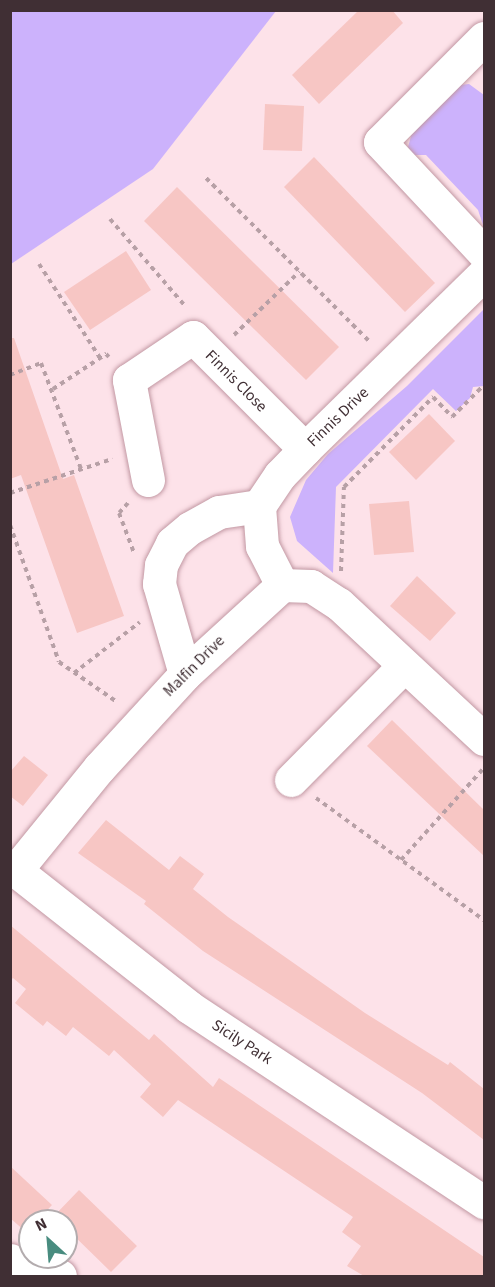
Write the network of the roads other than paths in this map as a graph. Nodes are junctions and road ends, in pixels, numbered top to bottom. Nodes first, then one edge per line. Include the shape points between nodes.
1 (479, 54) edge
2 (484, 253) edge
3 (484, 274) edge
4 (305, 449) junction
5 (146, 464) road end
6 (259, 506) junction
7 (282, 585) junction
8 (404, 667) junction
9 (185, 674) junction
10 (484, 739) edge
11 (291, 780) road end
12 (13, 868) edge
13 (484, 1202) edge
14 (10, 1260) edge
15 (50, 1276) edge

1 - 2 street via 380,142
3 - 4 street, Finnis Drive
4 - 5 street, Finnis Close via 202,347 129,380
4 - 6 street, Finnis Drive via 280,475
6 - 7 street via 262,546
6 - 9 street via 219,512 190,528 172,543 161,565 162,593
7 - 8 street via 311,586 339,604
7 - 9 street, Malfin Drive
8 - 10 street
8 - 11 street
9 - 12 street, Malfin Drive
12 - 13 street, Sicily Park via 189,1007
14 - 15 street

